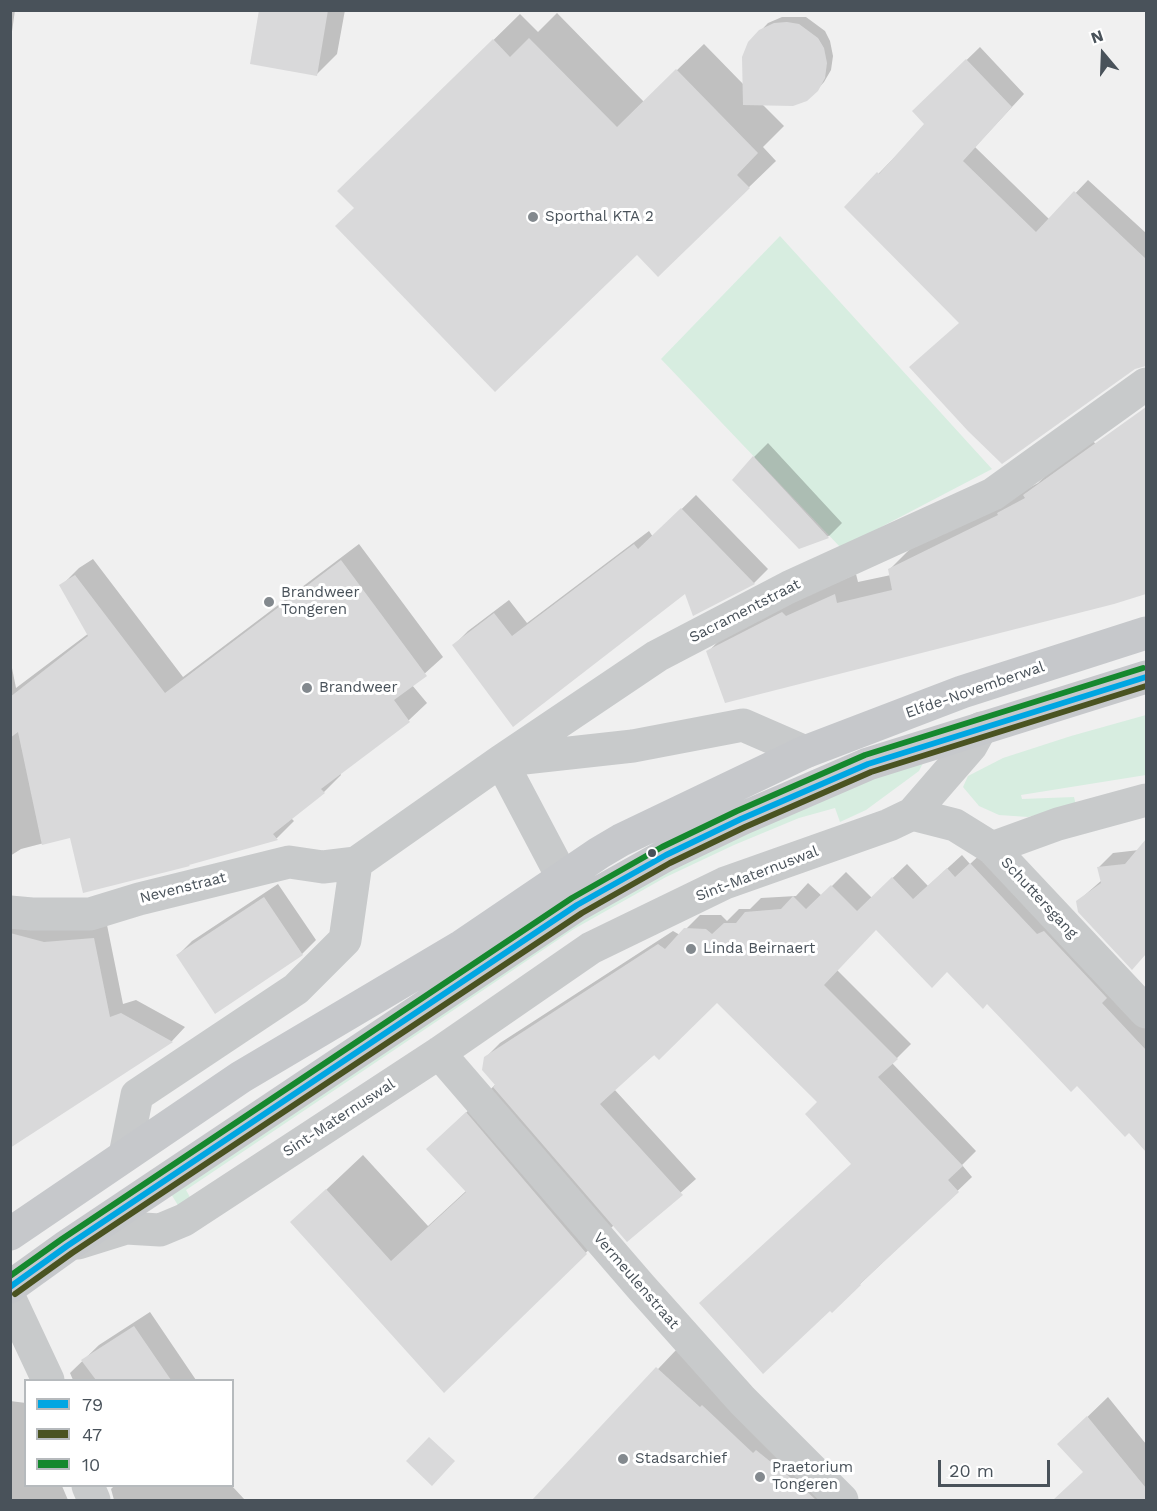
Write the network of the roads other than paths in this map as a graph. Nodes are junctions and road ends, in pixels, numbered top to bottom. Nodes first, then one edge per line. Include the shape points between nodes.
1 (1146, 384) edge
2 (1146, 633) edge
3 (1146, 677) edge
4 (981, 728) junction
5 (805, 752) junction
6 (501, 761) junction
7 (1146, 800) edge
8 (912, 814) junction
9 (992, 848) junction
10 (356, 863) junction
11 (570, 891) junction
12 (10, 912) edge
13 (1146, 1012) edge
14 (439, 1053) junction
15 (125, 1155) junction
16 (10, 1234) edge
17 (67, 1246) junction
18 (10, 1287) edge
19 (10, 1299) edge
20 (48, 1379) edge
21 (842, 1500) edge

1 - 6 street, Sacramentstraat via 993,494 789,587 657,656
2 - 5 main road, Elfde-Novemberwal via 962,692
3 - 4 main road
4 - 8 street, Sint-Maternuswal via 971,746
4 - 11 main road, Sint-Maternuswal via 868,764 666,855
5 - 6 street via 743,725 633,746
5 - 11 main road, Sint-Maternuswal via 621,840
6 - 10 street, Sacramentstraat
6 - 11 street
7 - 9 street via 1058,824
8 - 9 street, Schuttersgang via 955,825
8 - 14 street, Sint-Maternuswal via 724,883 591,948
9 - 13 street, Schuttersgang
10 - 12 street, Nevenstraat via 323,867 289,862 90,914
10 - 15 street via 345,940 296,989 137,1095
11 - 15 main road, Sint-Maternuswal via 462,946 241,1077
11 - 17 main road, Sint-Maternuswal
14 - 17 street, Sint-Maternuswal via 184,1220 160,1230 126,1228
14 - 21 street, Vermeulenstraat via 742,1400
15 - 16 main road, Sint-Maternuswal
17 - 18 main road, Sint-Maternuswal
19 - 20 street

